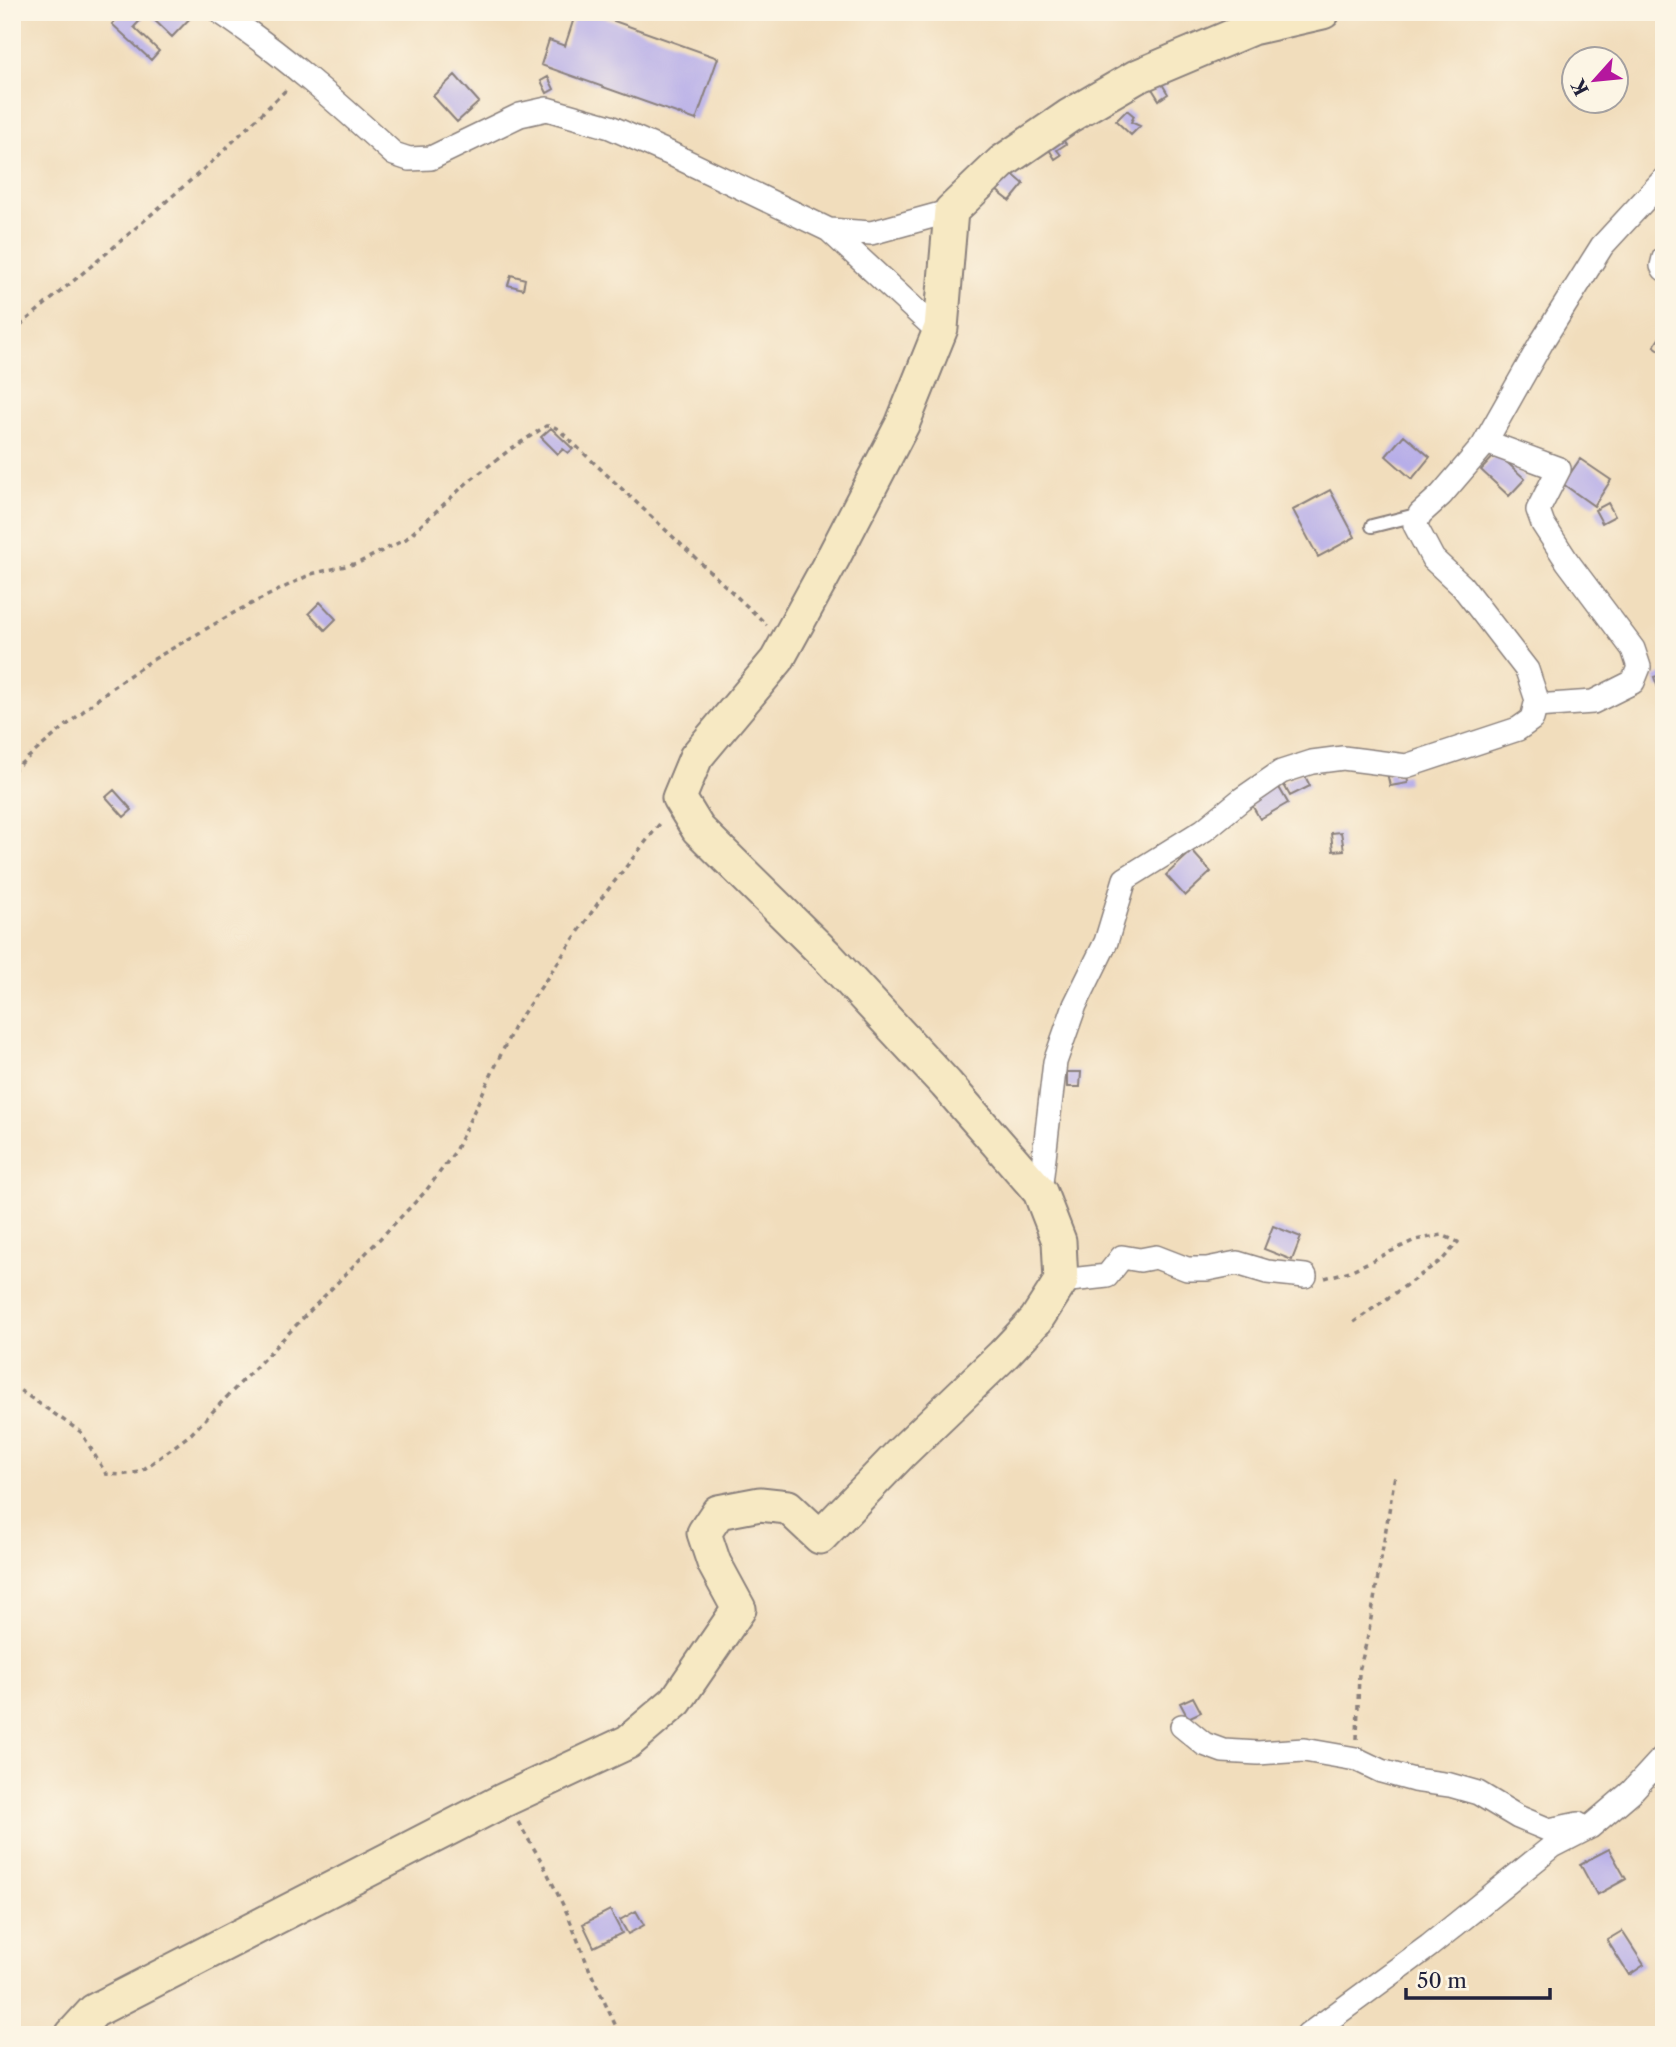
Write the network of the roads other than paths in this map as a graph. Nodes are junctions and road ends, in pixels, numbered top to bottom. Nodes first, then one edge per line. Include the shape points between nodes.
1 (220, 12) edge
2 (1324, 12) edge
3 (1664, 178) edge
4 (951, 211) junction
5 (829, 230) junction
6 (1664, 258) edge
7 (1664, 269) edge
8 (939, 332) junction
9 (1486, 442) junction
10 (1420, 514) junction
11 (1371, 526) dead end
12 (1536, 706) junction
13 (1040, 1192) junction
14 (1306, 1276) road end
15 (1060, 1281) junction
16 (1182, 1727) dead end
17 (1664, 1756) edge
18 (1598, 1820) junction
19 (72, 2035) edge
20 (1308, 2035) edge

1 - 5 street via 303,73 394,153 409,159 430,158 520,115 547,108 622,132
2 - 4 street via 1252,28 1136,77 1002,162
3 - 9 street via 1602,246
4 - 5 street via 871,233
4 - 8 street
5 - 8 street
6 - 7 street
8 - 13 street via 902,425 788,641 696,757 679,798 698,829 827,956
9 - 10 street
9 - 12 street via 1559,469 1538,510 1543,524 1633,649 1639,667 1633,682 1592,702
10 - 11 lane
10 - 12 street via 1415,525 1433,559 1462,586 1527,670
12 - 13 street via 1532,719 1518,729 1406,766 1343,758 1282,772 1204,830 1125,879 1106,942 1075,1005 1055,1062
13 - 15 street via 1059,1241
14 - 15 street via 1237,1263 1187,1269 1156,1257 1122,1257 1107,1276
15 - 19 street via 1036,1320 820,1536 788,1507 760,1504 718,1512 704,1533 739,1609 676,1701 628,1742 504,1800 94,2011
16 - 18 street via 1204,1744 1223,1751 1304,1751 1356,1759 1413,1780 1450,1785 1478,1793 1549,1830
17 - 18 street
18 - 20 street via 1553,1846

